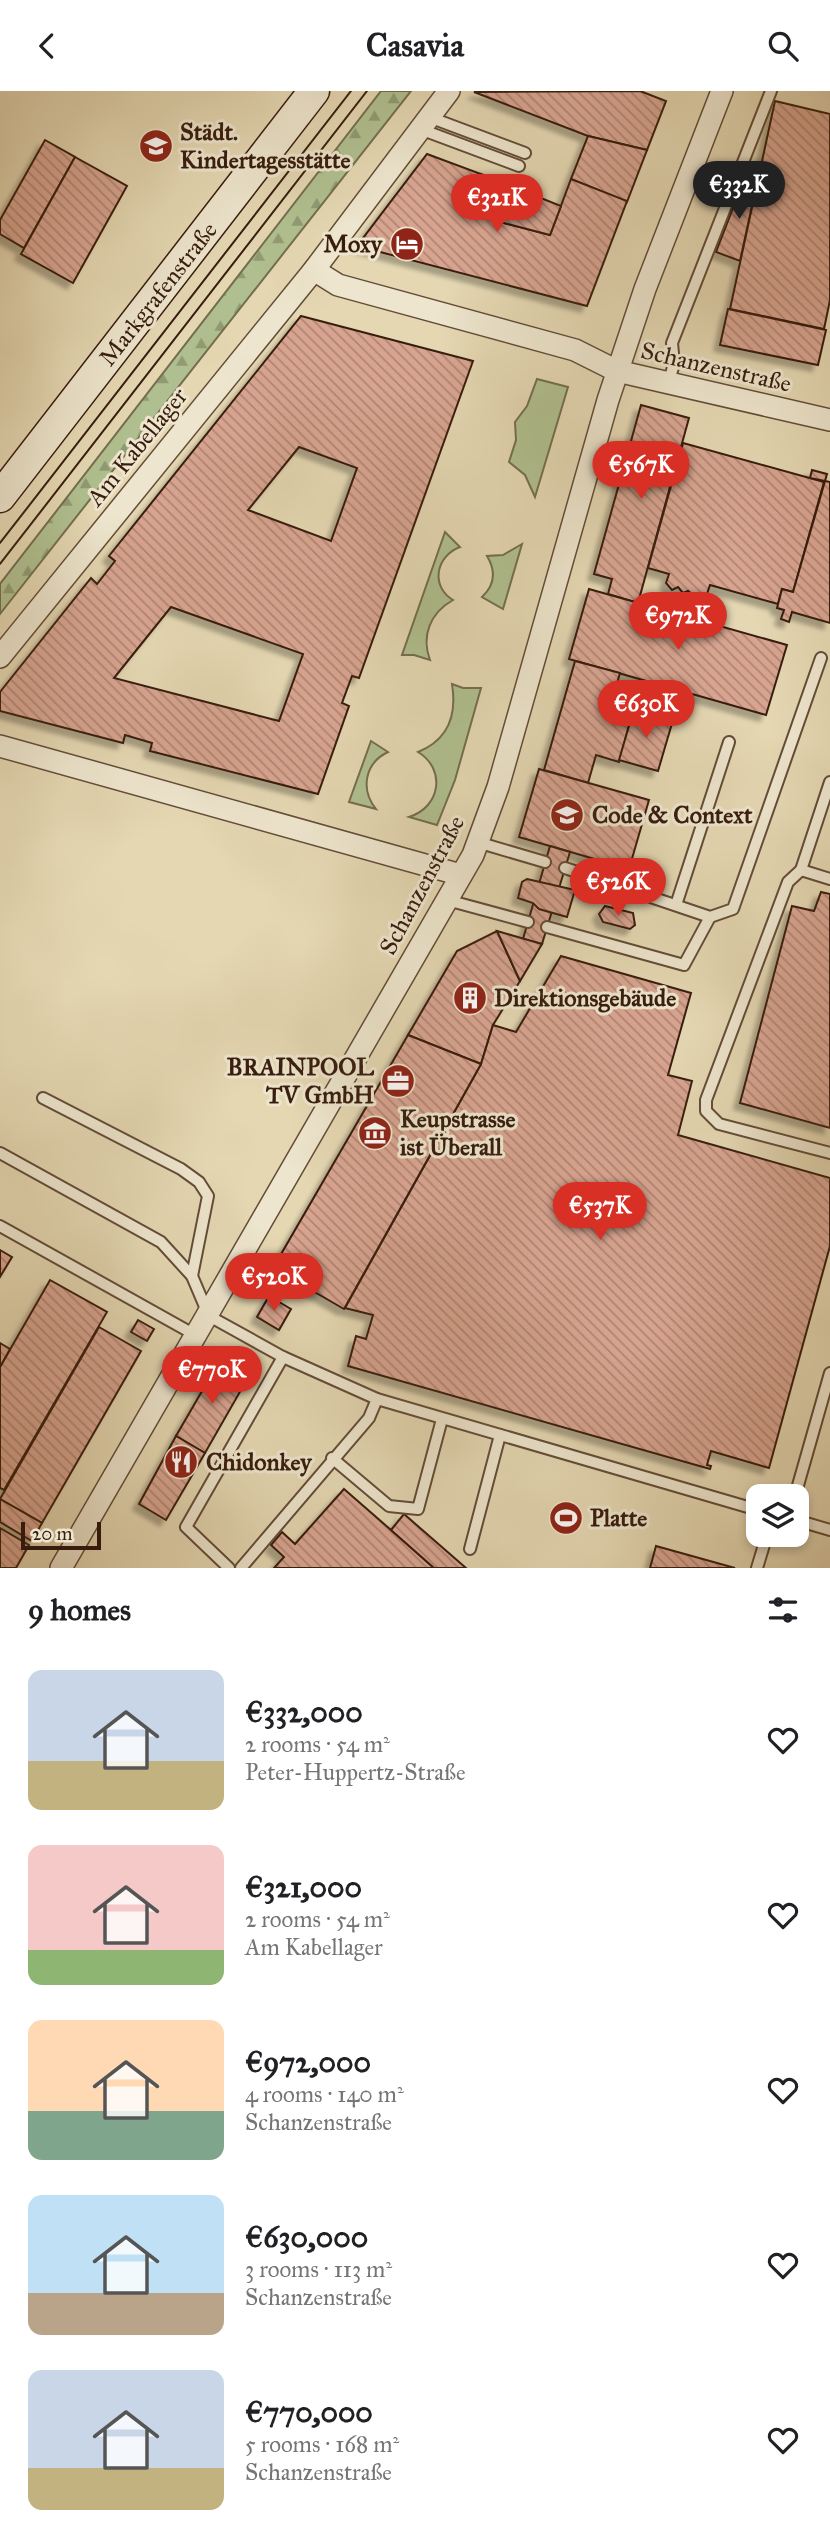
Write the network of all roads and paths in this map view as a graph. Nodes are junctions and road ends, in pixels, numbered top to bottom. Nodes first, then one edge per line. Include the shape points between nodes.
1 (314, 91) edge
2 (449, 91) edge
3 (722, 91) edge
4 (771, 91) edge
5 (425, 123) junction
6 (525, 153) dead end
7 (519, 166) dead end
8 (314, 270) junction
9 (617, 371) junction
10 (667, 384) junction
11 (830, 419) edge
12 (5, 479) edge
13 (0, 657) edge
14 (821, 658) dead end
15 (729, 742) dead end
16 (0, 746) edge
17 (830, 782) edge
18 (477, 842) junction
19 (545, 862) dead end
20 (565, 868) dead end
21 (801, 870) junction
22 (461, 875) junction
23 (830, 879) edge
24 (447, 900) junction
25 (676, 905) junction
26 (710, 917) junction
27 (528, 922) dead end
28 (547, 927) dead end
29 (43, 1098) dead end
30 (0, 1153) edge
31 (830, 1153) edge
32 (0, 1226) edge
33 (192, 1276) junction
34 (209, 1316) junction
35 (197, 1336) junction
36 (282, 1357) junction
37 (830, 1373) edge
38 (377, 1399) junction
39 (442, 1419) junction
40 (500, 1435) junction
41 (332, 1458) junction
42 (798, 1484) edge
43 (746, 1507) edge
44 (809, 1524) edge
45 (830, 1530) edge
46 (763, 1547) edge
47 (470, 1549) dead end
48 (61, 1568) edge
49 (229, 1568) edge
50 (242, 1568) edge
51 (757, 1568) edge

1 - 12 main road, Markgrafenstraße
2 - 5 street, Am Kabellager
3 - 9 street
4 - 10 lane via 672,343 674,364
5 - 6 lane
5 - 7 lane
5 - 8 street, Am Kabellager
8 - 9 street via 338,285 575,350
8 - 13 street, Am Kabellager
9 - 10 street, Schanzenstraße
9 - 18 street, Schanzenstraße via 498,787
10 - 11 street, Schanzenstraße
14 - 26 lane via 733,909
15 - 25 lane
16 - 22 street
17 - 21 lane
18 - 19 lane
18 - 22 street, Schanzenstraße
20 - 25 lane
21 - 23 lane
21 - 31 lane via 788,882 706,1100 706,1111 719,1124
22 - 24 street, Schanzenstraße
24 - 27 lane
24 - 34 street, Schanzenstraße
25 - 26 lane
26 - 28 lane via 684,965
29 - 33 lane via 199,1182 208,1196
30 - 33 lane via 161,1242
32 - 35 lane
33 - 34 lane
34 - 35 street, Schanzenstraße
34 - 36 lane
35 - 48 street, Schanzenstraße
36 - 38 lane
36 - 49 lane via 186,1527
37 - 42 lane
38 - 39 lane
38 - 41 lane via 369,1418
39 - 40 lane
39 - 41 lane via 418,1509 389,1506
40 - 43 lane
40 - 47 lane
41 - 50 lane
44 - 45 lane
46 - 51 lane

